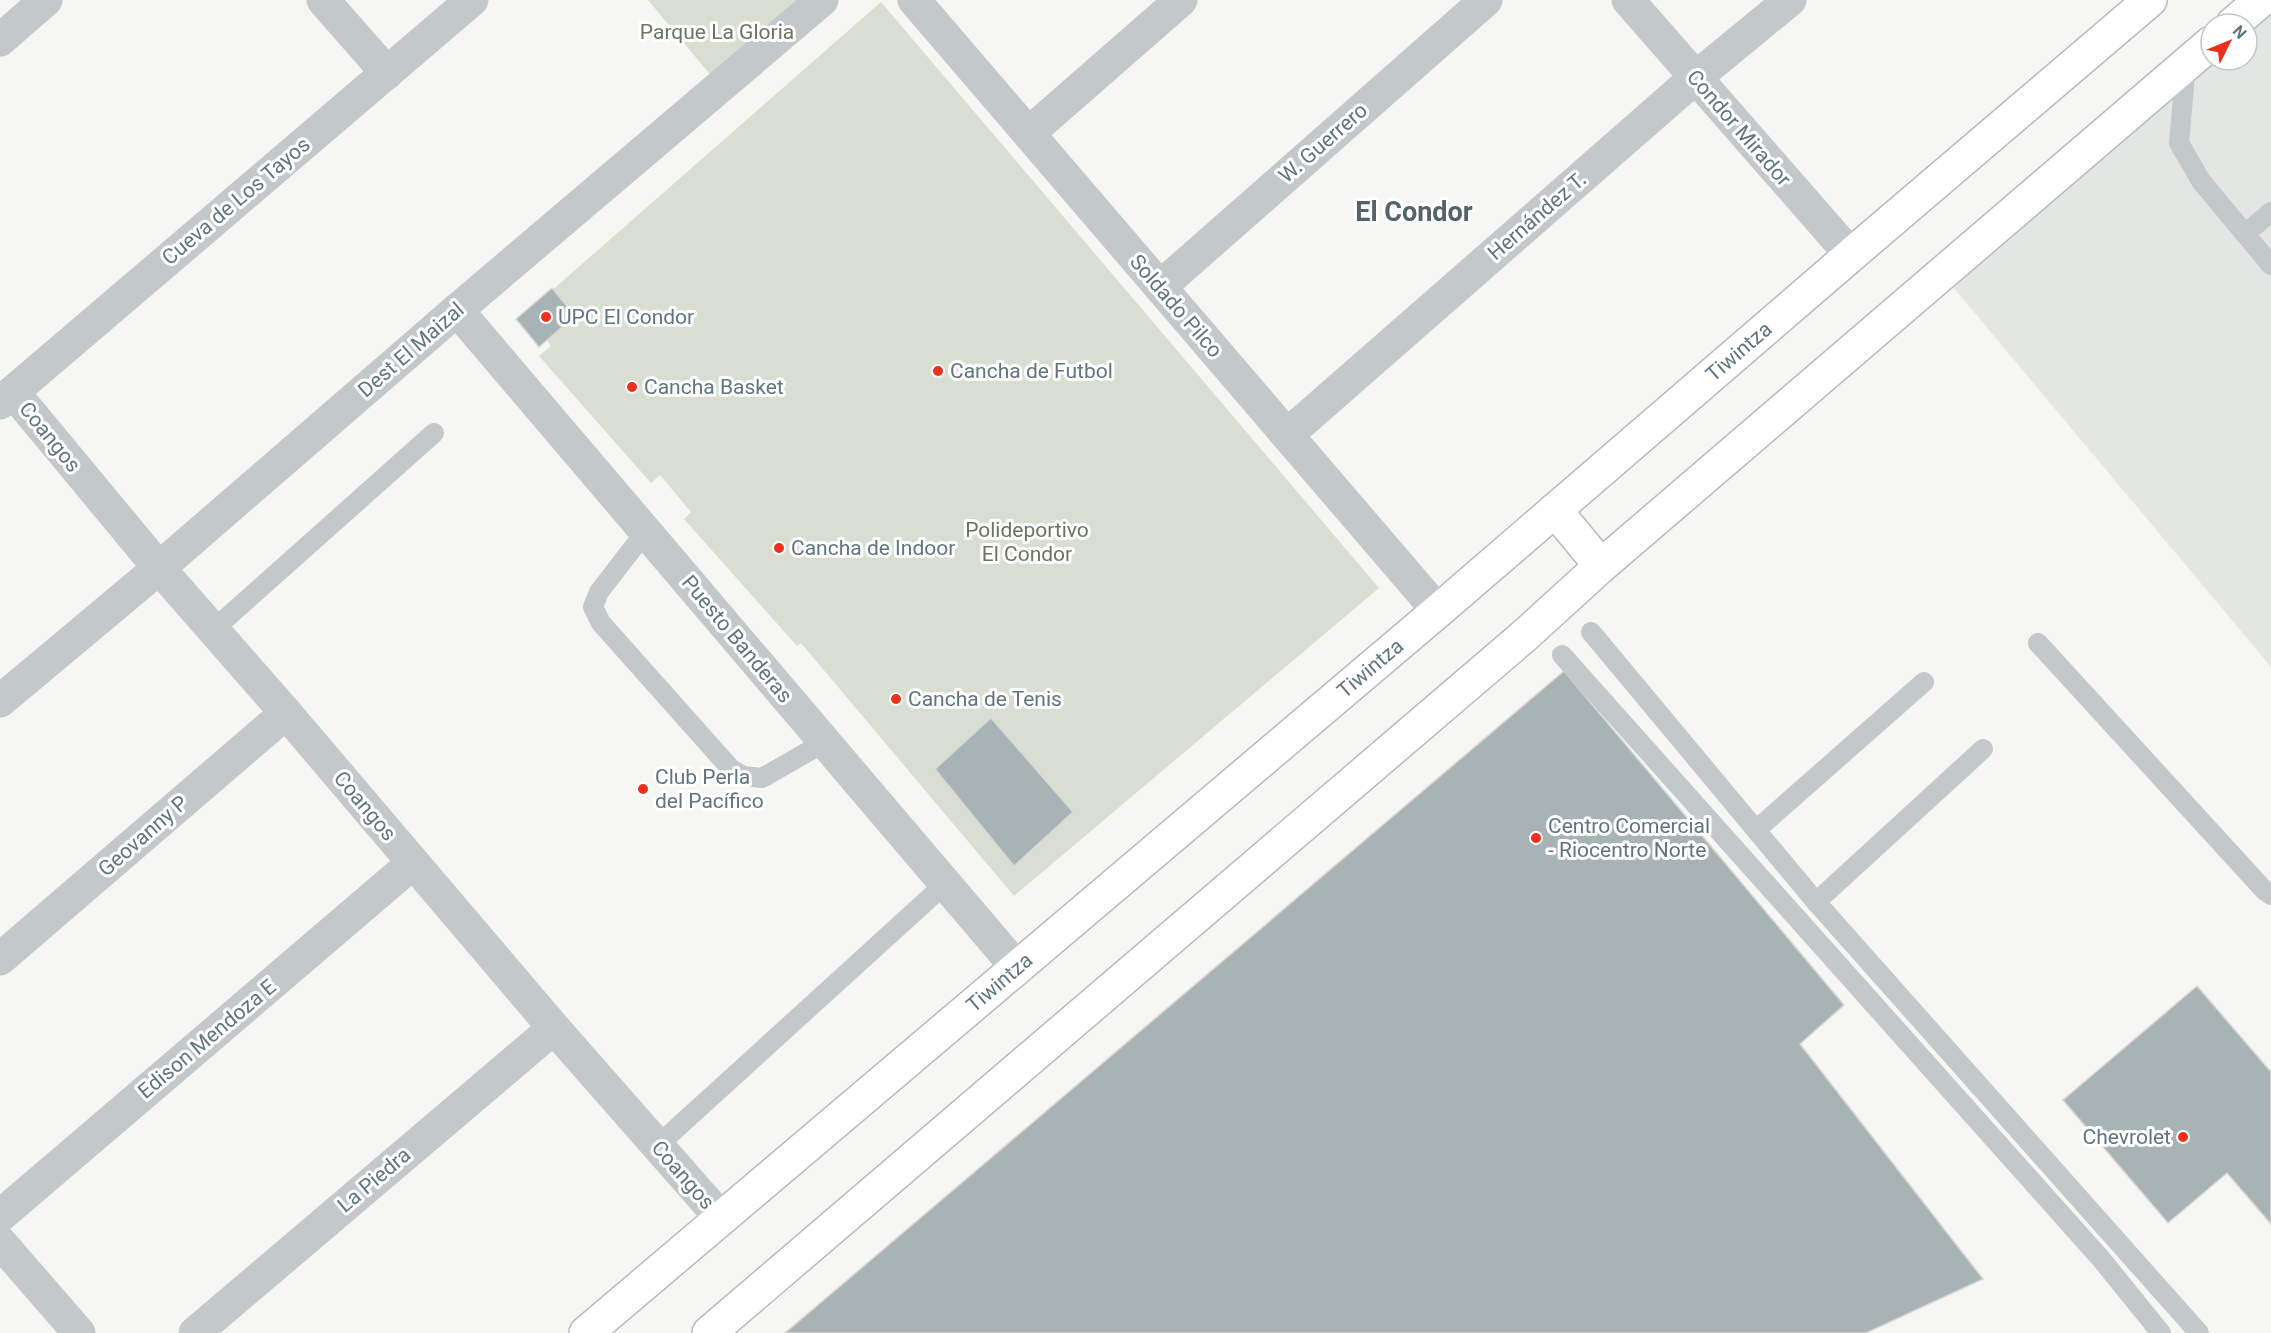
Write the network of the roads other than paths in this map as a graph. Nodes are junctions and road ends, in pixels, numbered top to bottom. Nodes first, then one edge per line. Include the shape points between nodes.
1 (46, 0) edge
2 (323, 0) edge
3 (472, 0) edge
4 (822, 0) edge
5 (914, 0) edge
6 (1181, 0) edge
7 (1486, 0) edge
8 (1628, 0) edge
9 (1790, 0) edge
10 (2150, 0) edge
11 (2261, 0) edge
12 (2247, 12) edge
13 (0, 40) edge
14 (2199, 53) edge
15 (2186, 64) junction
16 (387, 73) junction
17 (1695, 78) junction
18 (1029, 133) junction
19 (2271, 212) edge
20 (2245, 234) junction
21 (1851, 255) junction
22 (2271, 265) edge
23 (1160, 287) junction
24 (458, 310) junction
25 (7, 397) edge
26 (434, 433) dead end
27 (1287, 435) junction
28 (1555, 510) junction
29 (646, 531) junction
30 (1601, 566) junction
31 (159, 568) junction
32 (1438, 611) junction
33 (213, 630) junction
34 (1591, 632) dead end
35 (2038, 643) dead end
36 (1562, 655) dead end
37 (1924, 682) dead end
38 (0, 701) edge
39 (286, 713) junction
40 (825, 742) junction
41 (1983, 749) dead end
42 (1756, 830) junction
43 (413, 863) junction
44 (945, 884) junction
45 (2271, 895) edge
46 (1816, 902) junction
47 (0, 959) edge
48 (1018, 969) junction
49 (554, 1028) junction
50 (657, 1146) junction
51 (0, 1216) edge
52 (721, 1218) junction
53 (0, 1242) edge
54 (79, 1333) edge
55 (195, 1333) edge
56 (586, 1333) edge
57 (709, 1333) edge
58 (2161, 1333) edge
59 (2199, 1333) edge

1 - 13 street
2 - 16 street
3 - 16 street, Cueva de Los Tayos
4 - 24 street, Dest El Maizal
5 - 18 street, Soldado Pilco
6 - 18 street
7 - 23 street, W. Guerrero
8 - 17 street, Condor Mirador
9 - 17 street, Hernández T.
10 - 21 street, Tiwintza
11 - 12 street
14 - 15 street
15 - 20 lane via 2179,143 2201,181
15 - 30 street
16 - 25 street, Cueva de Los Tayos
17 - 21 street, Condor Mirador
17 - 27 street, Hernández T.
18 - 23 street, Soldado Pilco
19 - 20 lane
20 - 22 lane
21 - 28 street, Tiwintza
23 - 27 street, Soldado Pilco
24 - 29 street, Puesto Banderas
24 - 31 street, Dest El Maizal
25 - 31 street, Coangos
26 - 33 lane
27 - 32 street, Soldado Pilco
28 - 30 street
28 - 32 street, Tiwintza
29 - 40 street, Puesto Banderas
29 - 40 lane via 599,592 593,607 602,623 731,769 743,776 762,777
30 - 57 street via 1514,645
31 - 33 street, Coangos
31 - 38 street, Dest El Maizal
32 - 48 street, Tiwintza
33 - 39 street, Coangos
34 - 42 lane
35 - 45 lane
36 - 58 lane via 2102,1260
37 - 42 lane
39 - 43 street, Coangos
39 - 47 street, Geovanny P
40 - 44 street, Puesto Banderas
41 - 46 lane
42 - 46 lane
43 - 49 street, Coangos
43 - 51 street, Edison Mendoza E
44 - 48 street, Puesto Banderas
44 - 50 lane
46 - 59 lane
48 - 52 street, Tiwintza
49 - 50 street, Coangos
49 - 55 street, La Piedra
50 - 52 street, Coangos
52 - 56 street, Tiwintza
53 - 54 street

